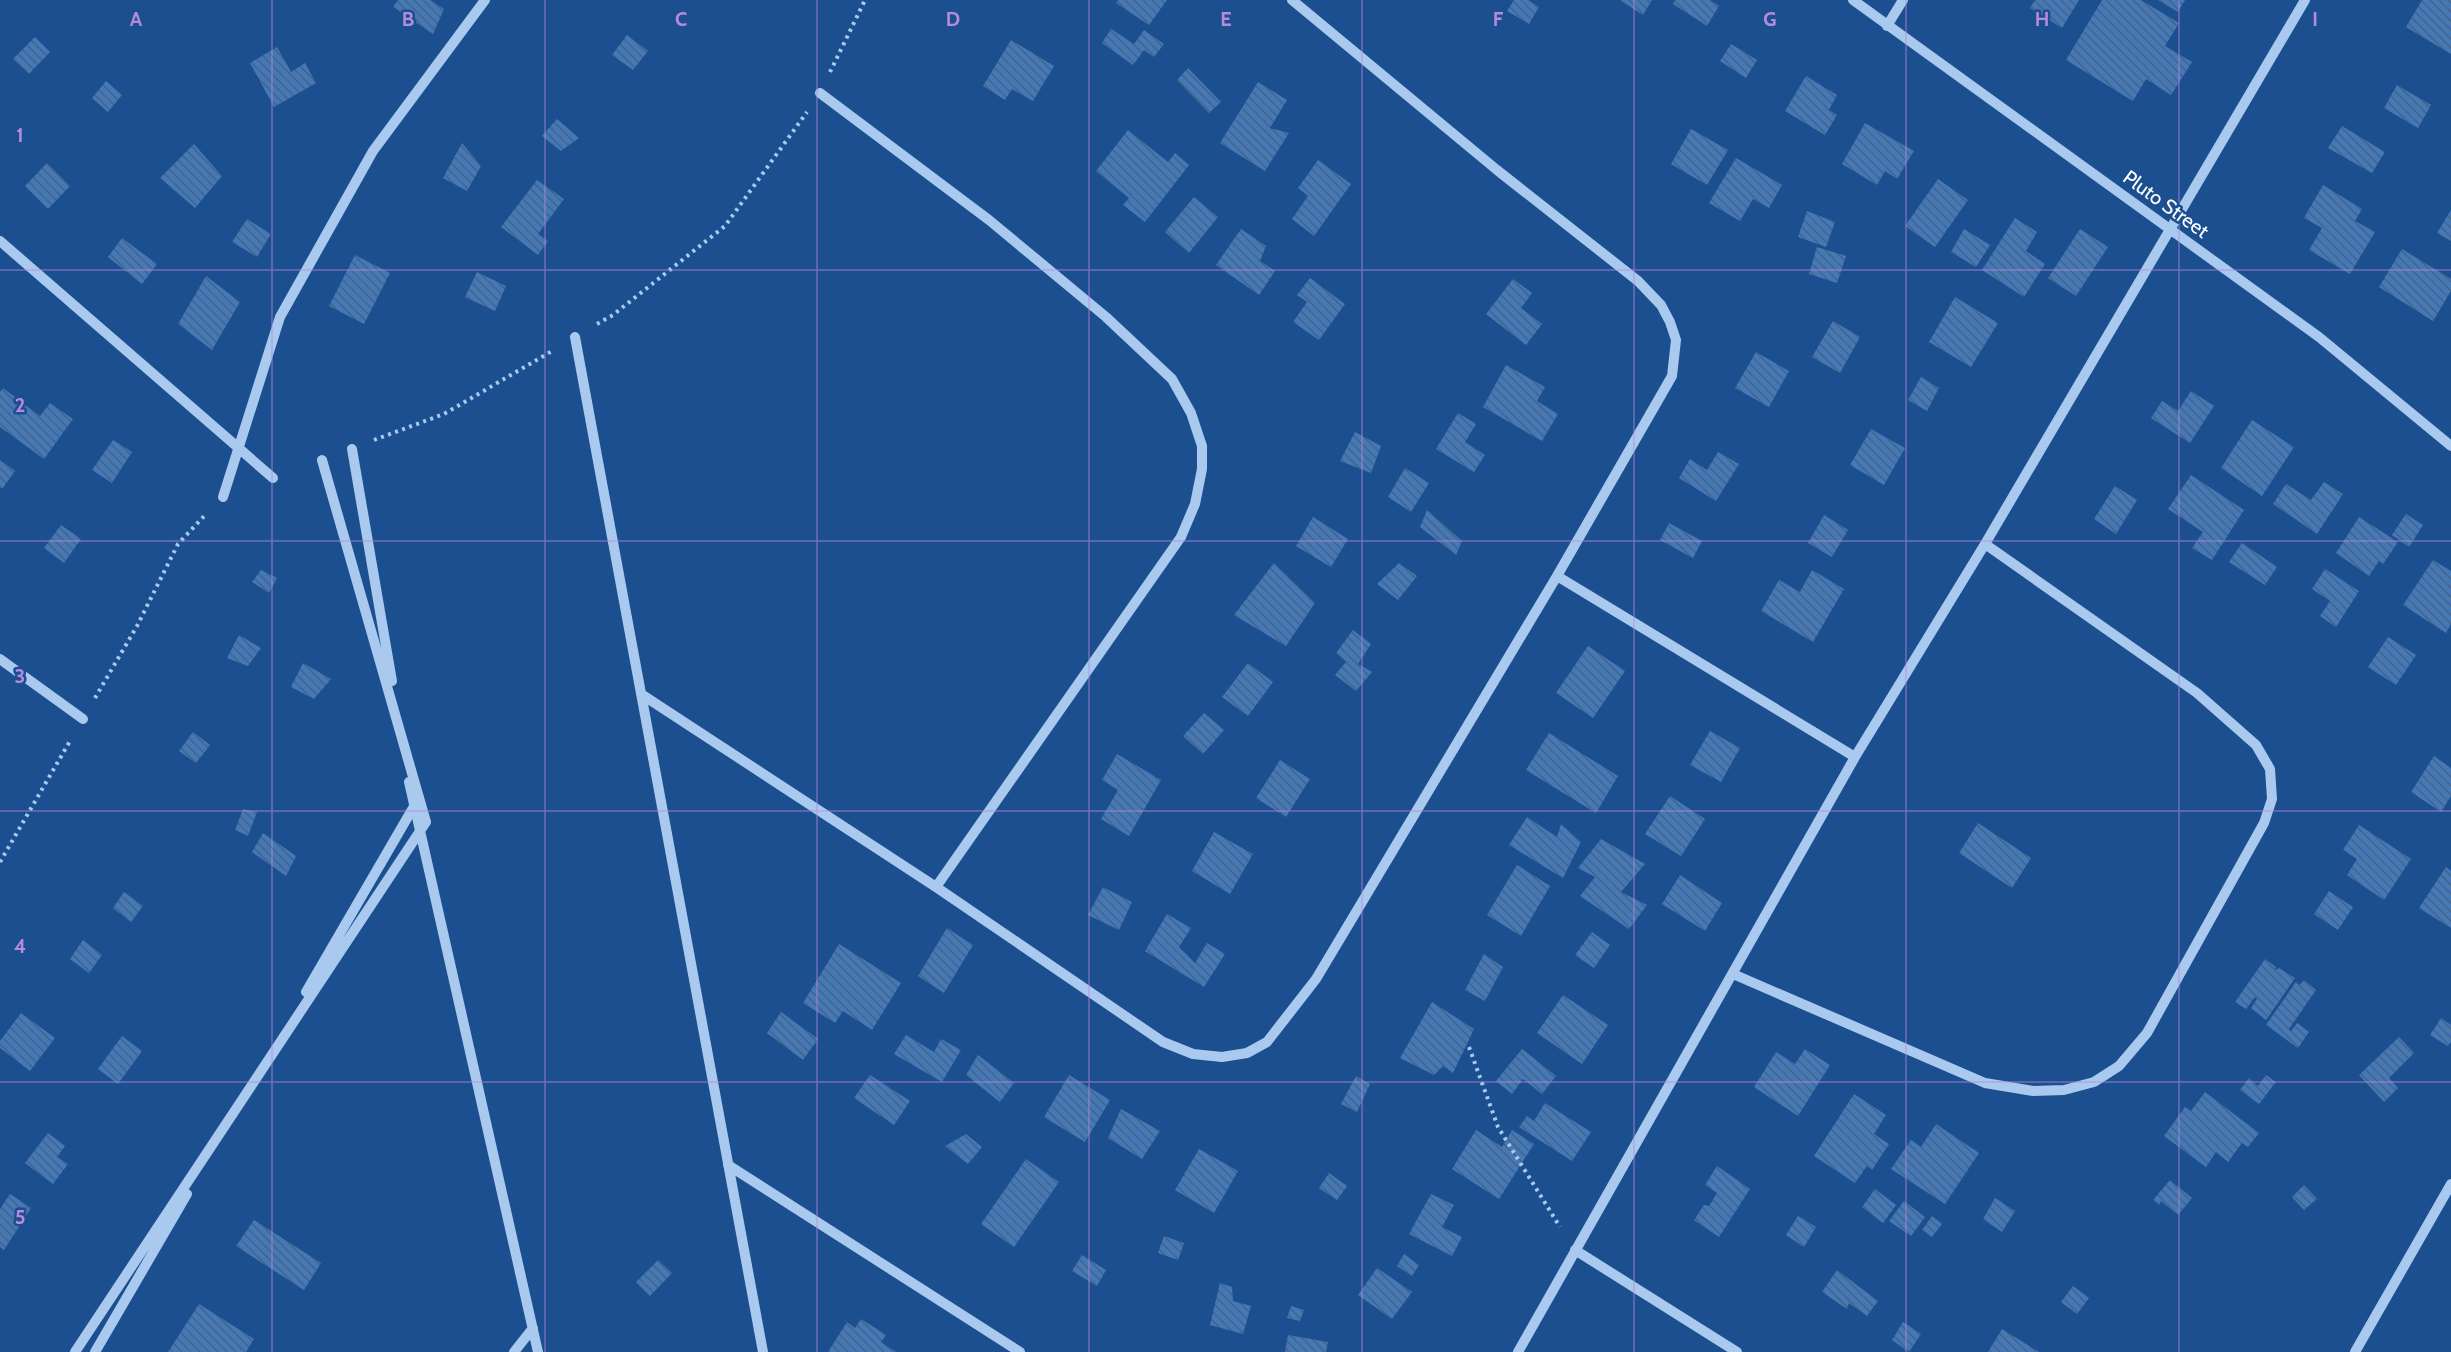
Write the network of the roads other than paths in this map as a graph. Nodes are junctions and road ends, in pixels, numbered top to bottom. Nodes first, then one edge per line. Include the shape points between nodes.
1 (485, 0) edge
2 (1292, 0) edge
3 (1853, 0) edge
4 (1903, 0) edge
5 (2305, 0) edge
6 (1887, 26) junction
7 (820, 93) road end
8 (2169, 228) junction
9 (0, 241) edge
10 (574, 338) road end
11 (2451, 446) edge
12 (352, 449) road end
13 (322, 460) dead end
14 (273, 478) dead end
15 (223, 497) road end
16 (1985, 544) junction
17 (1557, 576) junction
18 (0, 659) edge
19 (640, 694) junction
20 (83, 719) road end
21 (1855, 757) junction
22 (413, 808) junction
23 (936, 886) junction
24 (1733, 974) junction
25 (728, 1165) junction
26 (2451, 1184) edge
27 (1575, 1250) junction
28 (533, 1328) junction
29 (75, 1352) edge
30 (95, 1352) edge
31 (514, 1352) edge
32 (538, 1352) edge
33 (763, 1352) edge
34 (1020, 1352) edge
35 (1518, 1352) edge
36 (1737, 1352) edge
37 (2355, 1352) edge

1 - 15 street via 373,151 280,317
2 - 17 street via 1638,281 1661,305 1670,322 1676,340 1672,376
3 - 6 street, Pluto Street
4 - 6 street
5 - 8 street
6 - 8 street, Pluto Street
7 - 23 street via 989,220 1106,317 1172,380 1191,413 1202,446 1195,504 1181,537
8 - 11 street, Pluto Street via 2319,337
8 - 16 street
9 - 14 street
10 - 19 street
12 - 22 street
13 - 29 street via 426,822
16 - 21 street
16 - 24 street via 2197,693 2256,745 2270,769 2272,799 2264,823 2147,1033 2119,1066 2094,1082 2064,1090 2033,1091 1985,1083
17 - 21 street
17 - 23 street via 1316,979 1267,1042 1247,1053 1222,1057 1192,1054 1163,1042
18 - 20 street
19 - 23 street
19 - 25 street
21 - 24 street
22 - 28 street
22 - 30 street
24 - 27 street
25 - 33 street
25 - 34 street
26 - 37 street
27 - 35 street
27 - 36 street
28 - 31 street
28 - 32 street

